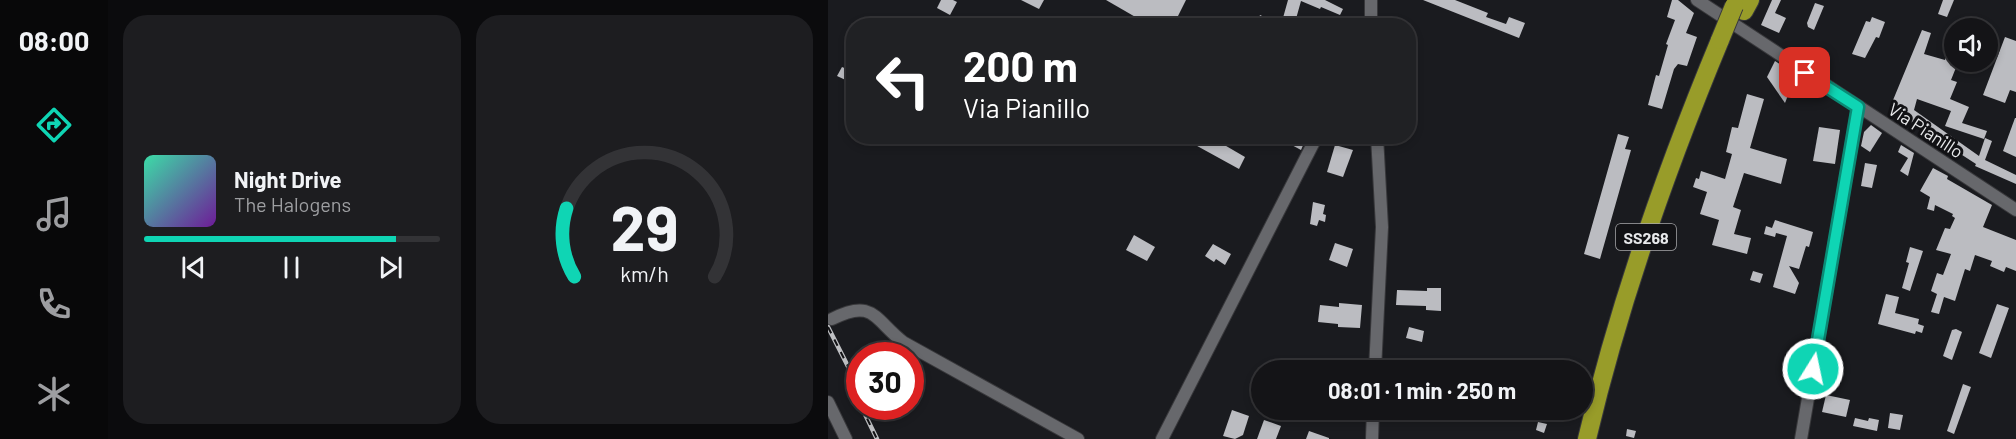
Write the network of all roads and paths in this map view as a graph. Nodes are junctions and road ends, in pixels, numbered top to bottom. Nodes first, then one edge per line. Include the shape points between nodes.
1 (1371, 0) edge
2 (1697, 0) edge
3 (1741, 4) edge
4 (1370, 18) edge
5 (1725, 43) junction
6 (1858, 107) junction
7 (1313, 144) edge
8 (1377, 144) edge
9 (2016, 210) edge
10 (832, 319) dead end
11 (1375, 360) edge
12 (828, 402) edge
13 (1373, 420) edge
14 (846, 439) edge
15 (1077, 439) edge
16 (1162, 439) edge
17 (1372, 439) edge
18 (1587, 439) edge
19 (1599, 439) edge
20 (1801, 439) edge

1 - 4 street
2 - 6 street, Via Pianillo
3 - 5 highway, SS268
5 - 18 highway, SS268 via 1682,134 1653,215
5 - 19 highway, SS268 via 1656,240
6 - 9 street, Via Pianillo
6 - 20 street
7 - 16 street
8 - 11 street via 1382,227
10 - 15 street via 852,310 867,311 903,342
12 - 14 street
13 - 17 street

